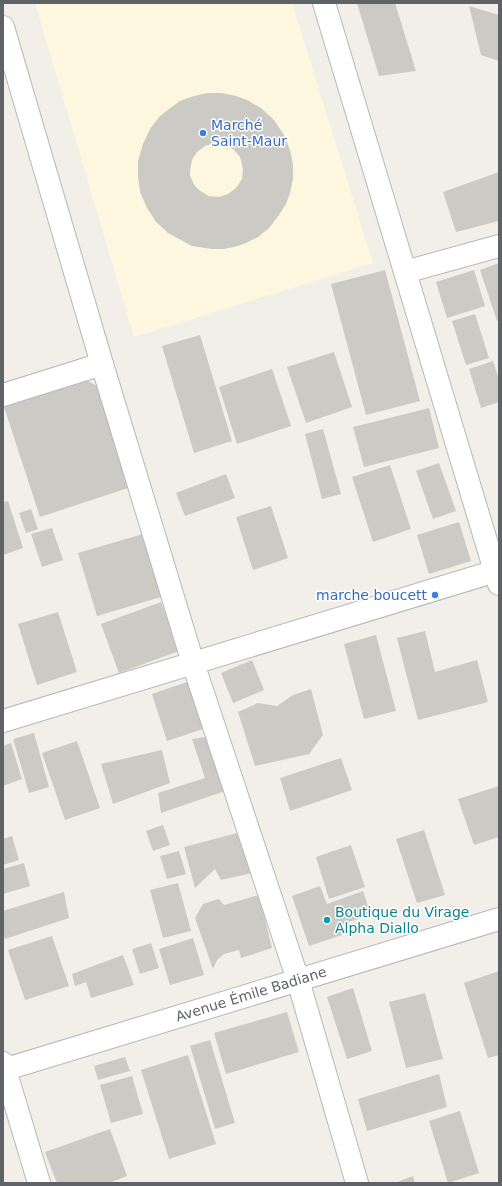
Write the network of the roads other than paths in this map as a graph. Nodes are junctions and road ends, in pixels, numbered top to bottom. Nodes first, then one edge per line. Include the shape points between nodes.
1 (324, 3) edge
2 (3, 27) edge
3 (10, 73) edge
4 (499, 246) edge
5 (405, 272) junction
6 (102, 364) junction
7 (3, 395) edge
8 (498, 575) edge
9 (193, 663) junction
10 (3, 721) edge
11 (499, 919) edge
12 (298, 980) junction
13 (4, 1067) edge
14 (39, 1183) edge
15 (357, 1183) edge

1 - 5 street
2 - 3 street
3 - 6 street
4 - 5 street
5 - 8 street
6 - 7 street
6 - 9 street
8 - 9 street
9 - 10 street
9 - 12 street
11 - 12 street, Avenue Émile Badiane
12 - 13 street, Avenue Émile Badiane
12 - 15 street
13 - 14 street

